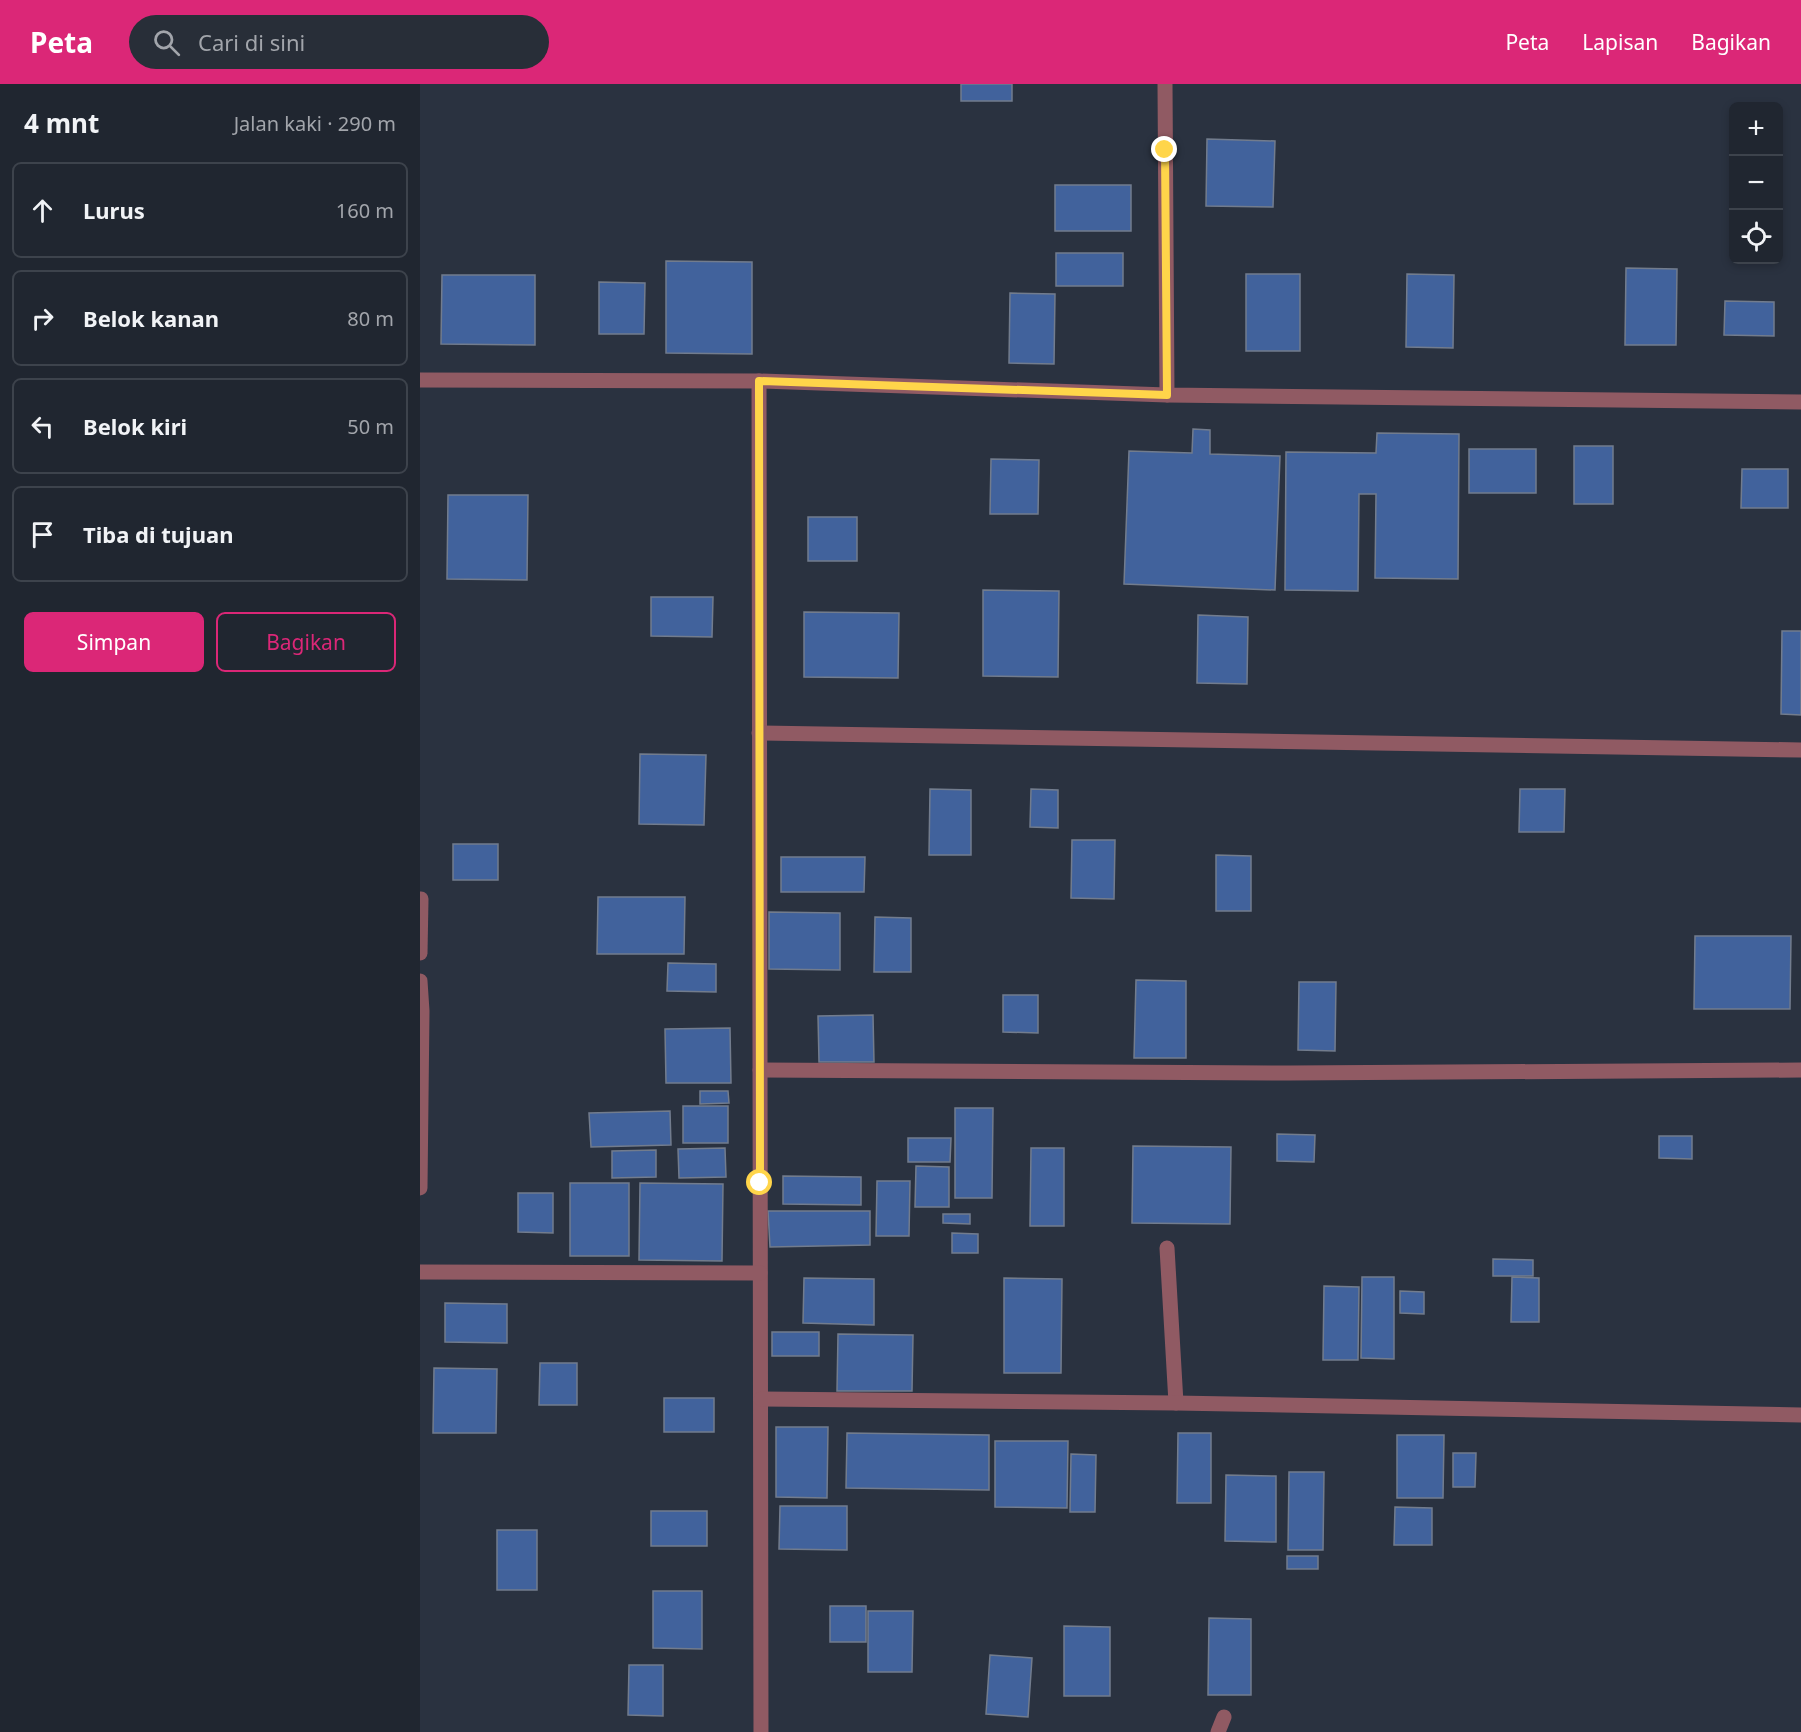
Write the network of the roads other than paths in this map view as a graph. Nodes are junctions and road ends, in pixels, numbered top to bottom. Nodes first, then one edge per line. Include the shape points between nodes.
1 (1165, 84) edge
2 (420, 380) edge
3 (759, 381) junction
4 (1167, 395) junction
5 (1801, 402) edge
6 (759, 733) junction
7 (1801, 750) edge
8 (421, 899) edge
9 (420, 953) edge
10 (420, 981) edge
11 (760, 1070) junction
12 (1801, 1070) edge
13 (420, 1188) edge
14 (1167, 1248) dead end
15 (420, 1272) edge
16 (760, 1273) junction
17 (761, 1399) junction
18 (1176, 1403) junction
19 (1801, 1415) edge
20 (1224, 1717) dead end
21 (761, 1732) edge
22 (1218, 1732) edge

1 - 4 street
2 - 3 street
3 - 4 street
3 - 6 street
4 - 5 street
6 - 7 street
6 - 11 street
8 - 9 street
10 - 13 street
11 - 12 street
11 - 16 street
14 - 18 street
15 - 16 street
16 - 17 street
17 - 18 street
17 - 21 street
18 - 19 street
20 - 22 street

